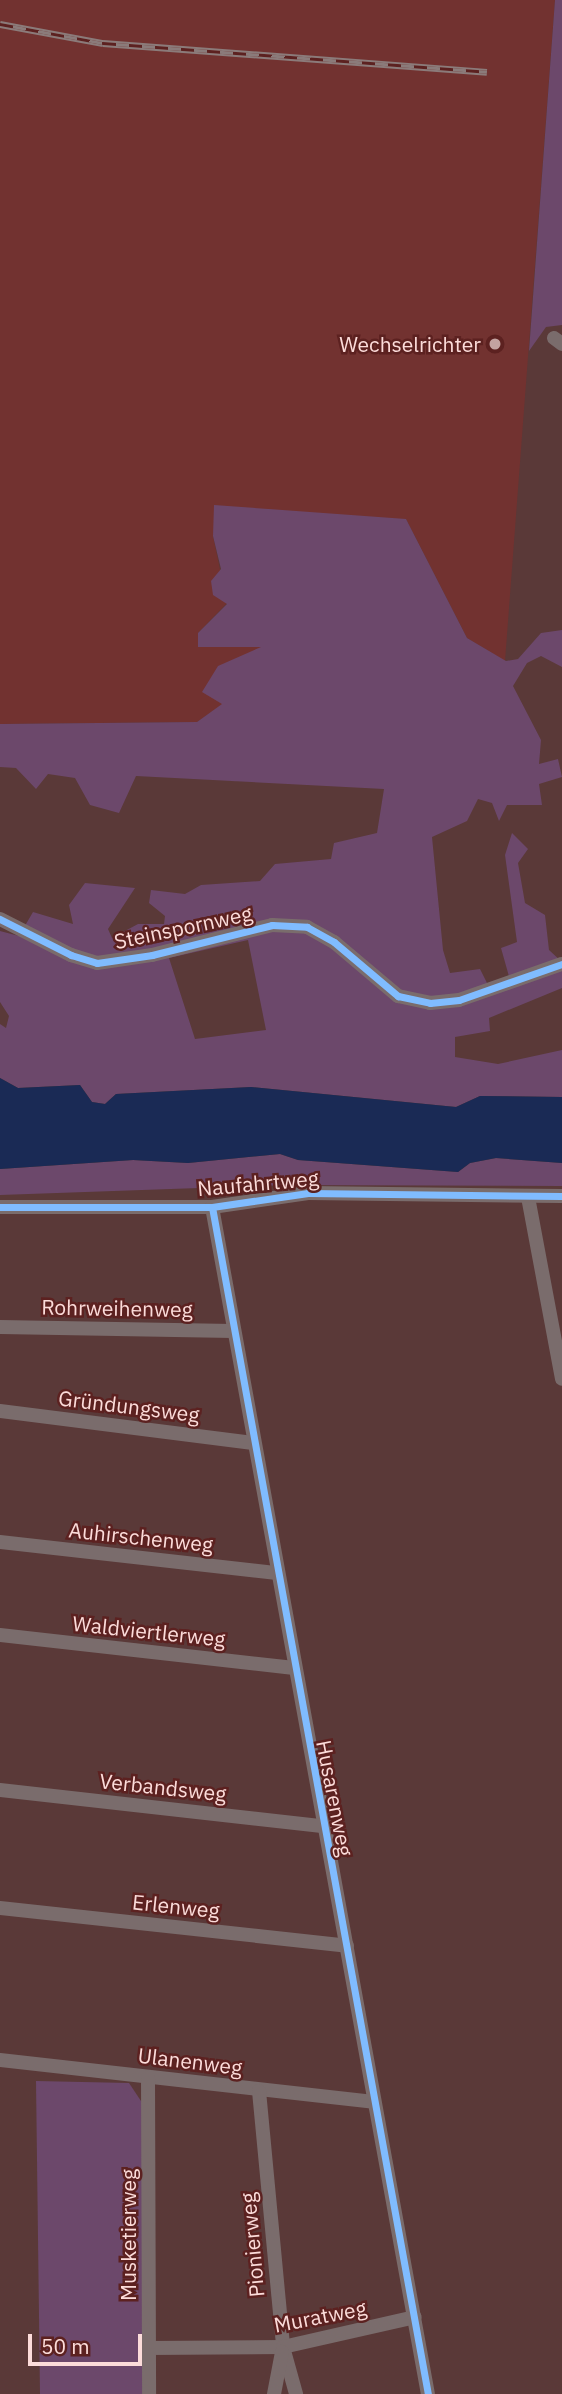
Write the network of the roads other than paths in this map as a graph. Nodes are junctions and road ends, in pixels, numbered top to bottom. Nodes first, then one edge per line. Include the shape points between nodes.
1 (0, 919) edge
2 (562, 964) edge
3 (562, 1196) edge
4 (528, 1197) junction
5 (0, 1207) edge
6 (212, 1207) junction
7 (0, 1327) edge
8 (233, 1331) junction
9 (562, 1379) edge
10 (0, 1411) edge
11 (253, 1443) junction
12 (0, 1542) edge
13 (277, 1573) junction
14 (0, 1635) edge
15 (294, 1668) junction
16 (0, 1790) edge
17 (322, 1826) junction
18 (0, 1908) edge
19 (347, 1946) junction
20 (0, 2060) edge
21 (148, 2077) junction
22 (259, 2091) junction
23 (374, 2102) junction
24 (415, 2317) junction
25 (283, 2347) junction
26 (149, 2348) junction
27 (149, 2394) edge
28 (274, 2394) edge
29 (296, 2394) edge
30 (428, 2394) edge

1 - 2 street, Steinspornweg via 97,963 152,955 272,925 307,927 334,942 398,996 430,1003 458,1000
3 - 4 street, Naufahrtweg
4 - 6 street, Naufahrtweg via 308,1193
4 - 9 street
5 - 6 street, Naufahrtweg
6 - 8 street, Husarenweg
7 - 8 street, Rohrweihenweg
8 - 11 street, Husarenweg
10 - 11 street, Gründungsweg
11 - 13 street, Husarenweg
12 - 13 street, Auhirschenweg
13 - 15 street, Husarenweg
14 - 15 street, Waldviertlerweg
15 - 17 street, Husarenweg
16 - 17 street, Verbandsweg
17 - 19 street, Husarenweg
18 - 19 street, Erlenweg
19 - 23 street, Husarenweg
20 - 21 street, Ulanenweg
21 - 22 street, Ulanenweg
21 - 26 street, Musketierweg
22 - 23 street, Ulanenweg
22 - 25 street, Pionierweg
23 - 24 street, Husarenweg
24 - 25 street, Muratweg
24 - 30 street, Husarenweg
25 - 26 street, Muratweg
25 - 28 street
25 - 29 street, Pionierweg
26 - 27 street, Musketierweg

